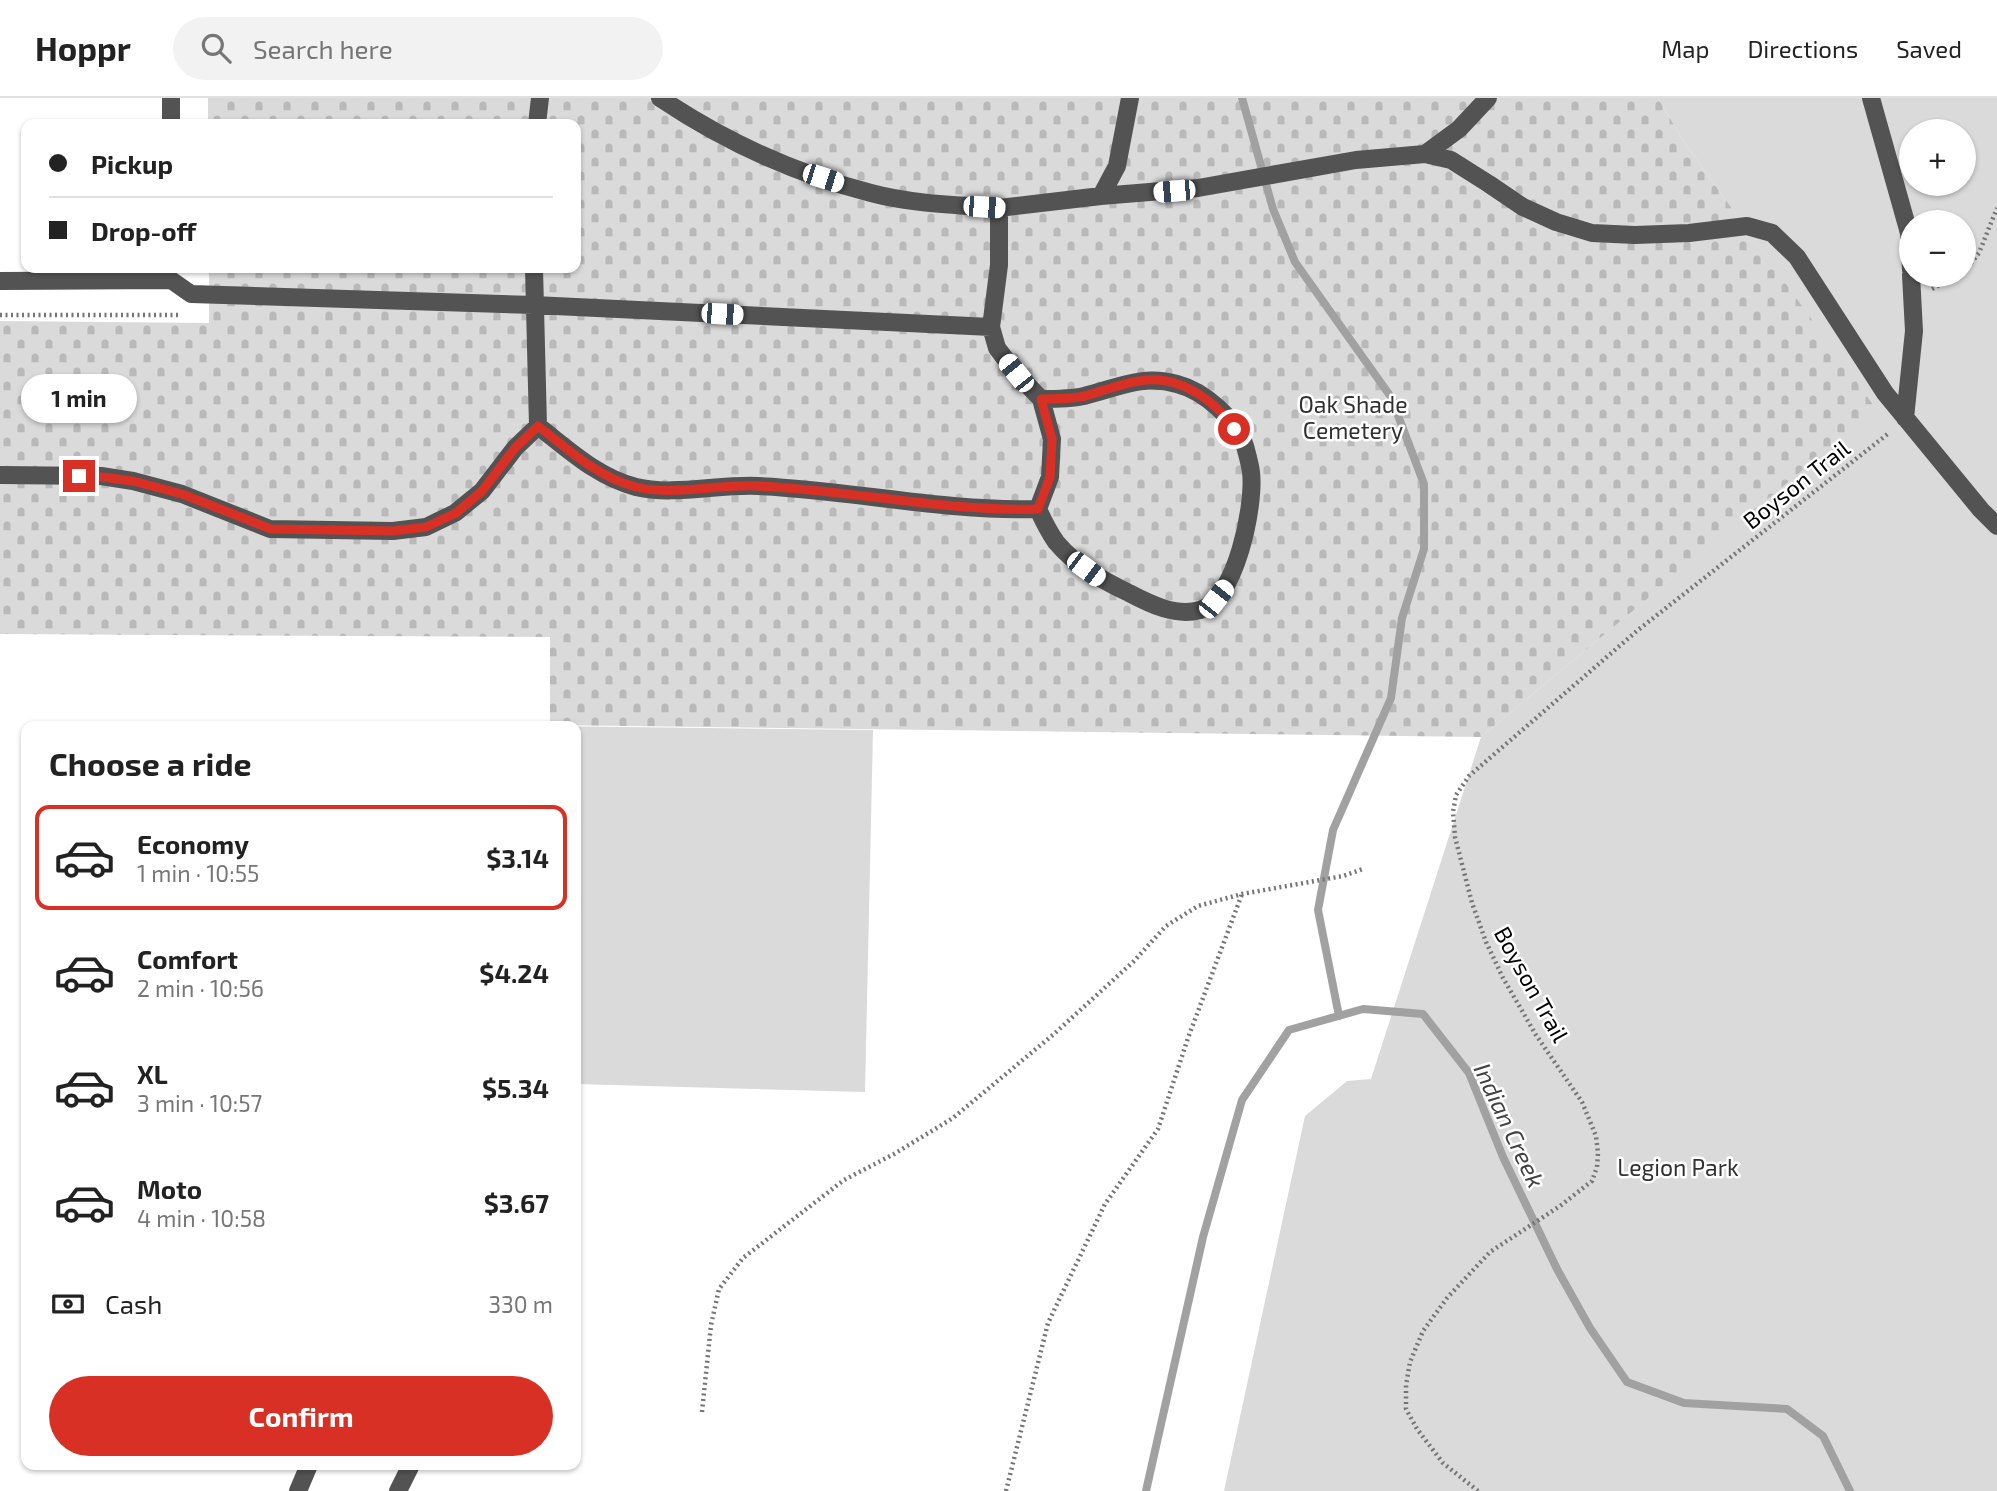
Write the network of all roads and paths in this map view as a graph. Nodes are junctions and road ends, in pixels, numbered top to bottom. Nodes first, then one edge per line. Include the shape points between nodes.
1 (171, 98) edge
2 (540, 98) edge
3 (660, 98) edge
4 (1130, 98) edge
5 (1488, 98) edge
6 (1871, 98) edge
7 (171, 119) edge
8 (538, 119) edge
9 (1425, 154) junction
10 (1101, 196) junction
11 (999, 208) junction
12 (1997, 208) edge
13 (1903, 210) edge
14 (1976, 257) edge
15 (534, 273) edge
16 (171, 274) edge
17 (0, 281) edge
18 (1912, 287) edge
19 (534, 305) junction
20 (0, 315) edge
21 (189, 315) dead end
22 (991, 327) junction
23 (1041, 399) junction
24 (1905, 418) junction
25 (538, 426) junction
26 (0, 475) edge
27 (1038, 509) junction
28 (1997, 526) edge
29 (1363, 869) dead end
30 (1242, 894) junction
31 (702, 1412) dead end
32 (307, 1470) edge
33 (408, 1470) edge
34 (298, 1491) edge
35 (398, 1491) edge
36 (1006, 1491) edge
37 (1478, 1491) edge

1 - 7 street
2 - 8 street
3 - 11 street via 764,157 871,194
4 - 10 street via 1117,166
5 - 9 street
6 - 13 street
9 - 10 street via 1356,160 1198,188
9 - 24 street via 1451,160 1523,207 1592,233 1689,233 1747,226 1772,233 1797,257
10 - 11 street
11 - 22 street via 999,265
12 - 14 path
15 - 19 street
16 - 17 street
16 - 19 street via 191,294
18 - 24 street via 1914,331
19 - 22 street
19 - 25 street
20 - 21 path
22 - 23 street via 997,348
23 - 27 street via 1052,439 1050,477
23 - 27 street via 1082,397 1150,379 1178,384 1202,395 1225,414 1244,444 1251,473 1237,563 1228,584 1203,610 1184,613 1164,608 1099,579 1055,540
24 - 28 street
24 - 37 path, Boyson Trail via 1638,630 1469,776 1456,795 1452,812 1455,837 1486,942 1536,1035 1583,1102 1598,1153 1592,1181 1490,1252 1447,1298 1423,1331 1410,1362 1406,1409 1443,1463
25 - 26 street via 482,491 456,513 426,527 393,531 271,529 182,494 133,481
25 - 27 street via 602,475 637,487 755,486
29 - 30 path
30 - 31 path via 1198,906 1166,926 1054,1034 953,1118 844,1180 743,1258 719,1289
30 - 36 path via 1158,1129 1105,1204 1048,1322
32 - 34 street
33 - 35 street

